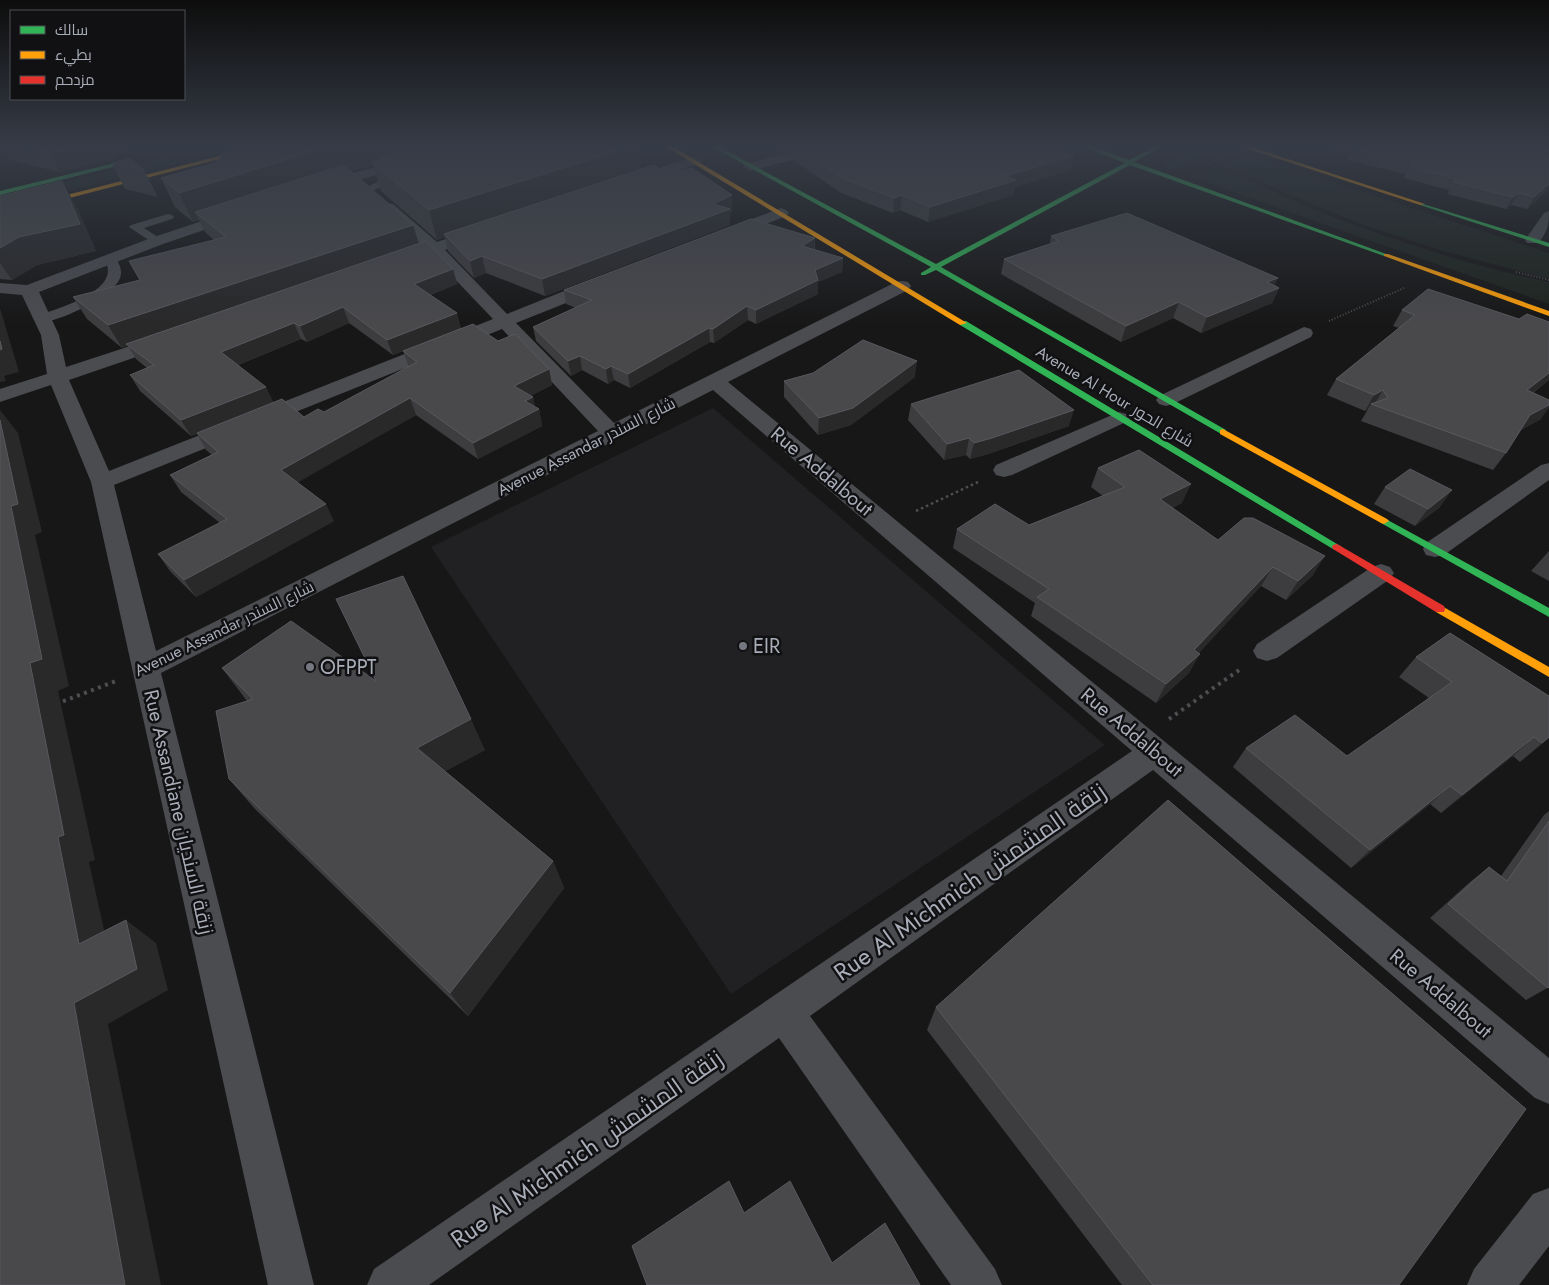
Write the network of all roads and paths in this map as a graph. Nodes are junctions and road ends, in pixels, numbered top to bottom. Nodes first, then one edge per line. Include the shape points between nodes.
1 (35, 205) edge
2 (386, 205) edge
3 (768, 205) edge
4 (822, 205) edge
5 (1049, 205) edge
6 (1247, 205) edge
7 (1424, 205) edge
8 (247, 211) edge
9 (781, 213) junction
10 (0, 214) edge
11 (1549, 216) edge
12 (168, 217) edge
13 (499, 226) edge
14 (1533, 240) junction
15 (157, 241) junction
16 (707, 241) edge
17 (1549, 245) edge
18 (434, 248) junction
19 (110, 259) junction
20 (377, 267) edge
21 (936, 267) junction
22 (615, 277) edge
23 (1411, 284) dead end
24 (902, 286) junction
25 (14, 289) edge
26 (1549, 314) edge
27 (41, 319) junction
28 (504, 320) junction
29 (1304, 333) joint
30 (180, 336) edge
31 (58, 378) junction
32 (714, 381) junction
33 (0, 396) edge
34 (1166, 400) junction
35 (1119, 418) junction
36 (612, 433) junction
37 (1004, 470) joint
38 (1549, 470) edge
39 (102, 482) junction
40 (886, 526) junction
41 (1435, 549) junction
42 (1381, 573) junction
43 (1549, 613) edge
44 (1267, 651) joint
45 (145, 669) junction
46 (1549, 673) edge
47 (54, 705) dead end
48 (1147, 745) junction
49 (784, 1012) junction
50 (1549, 1084) edge
51 (1549, 1210) edge
52 (291, 1285) edge
53 (390, 1285) edge
54 (979, 1285) edge
55 (1490, 1285) edge

1 - 10 street
2 - 18 street
3 - 9 street, Avenue Al Hour شارع الحور
4 - 21 street, Avenue Al Hour شارع الحور
5 - 21 street, Avenue Assandar شارع السندر
6 - 26 street
7 - 14 street
8 - 15 street
9 - 16 street
9 - 24 street, Avenue Al Hour شارع الحور
11 - 14 street
12 - 15 lane via 135,227
13 - 18 street
14 - 17 street
15 - 19 street
18 - 20 street
18 - 28 street
19 - 25 street
19 - 27 lane via 116,269 115,278 105,289 84,302
21 - 24 street, Avenue Assandar شارع السندر
21 - 34 street, Avenue Al Hour شارع الحور
22 - 28 street
23 - 29 path
24 - 32 street, Avenue Assandar شارع السندر
24 - 35 street, Avenue Al Hour شارع الحور
25 - 27 street, Rue Assandiane زنقة السنديان
27 - 31 street, Rue Assandiane زنقة السنديان via 50,336
28 - 36 street
28 - 39 street
29 - 34 street
30 - 31 street
31 - 33 street
31 - 39 street, Rue Assandiane زنقة السنديان
32 - 36 street, Avenue Assandar شارع السندر
32 - 40 street, Rue Addalbout
34 - 41 street, Avenue Al Hour شارع الحور
35 - 37 street
35 - 42 street, Avenue Al Hour شارع الحور
36 - 45 street, Avenue Assandar شارع السندر
37 - 40 path
38 - 41 street
39 - 45 street, Rue Assandiane زنقة السنديان
40 - 48 street, Rue Addalbout
41 - 43 street, Avenue Al Hour شارع الحور
42 - 44 street
42 - 46 street, Avenue Al Hour شارع الحور
44 - 48 path
45 - 47 path, Avenue Assandar شارع السندر
45 - 52 street, Rue Assandiane زنقة السنديان
48 - 49 street, Rue Al Michmich زنقة المشمش
48 - 50 street, Rue Addalbout
49 - 53 street, Rue Al Michmich زنقة المشمش
49 - 54 street
51 - 55 street

